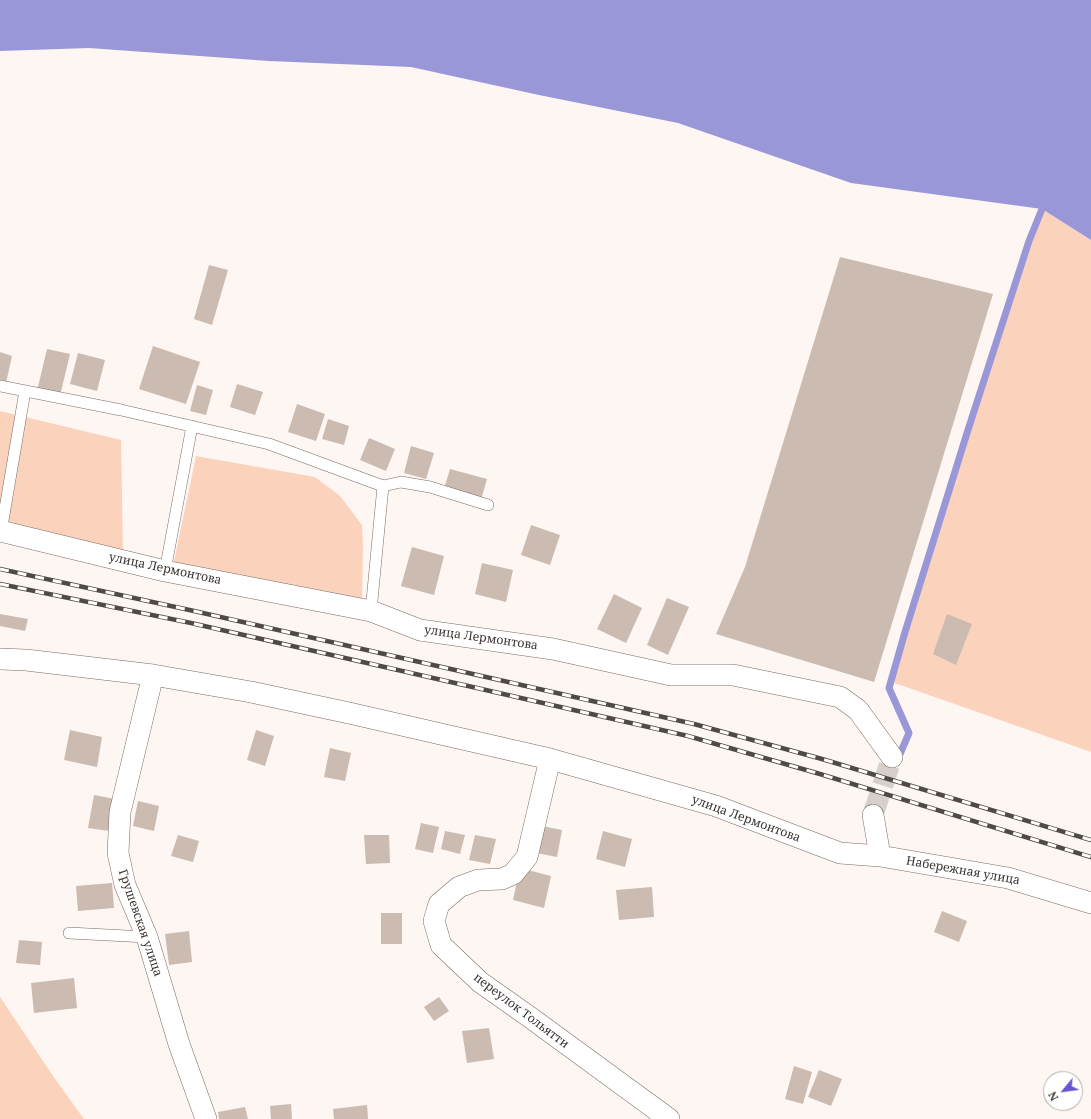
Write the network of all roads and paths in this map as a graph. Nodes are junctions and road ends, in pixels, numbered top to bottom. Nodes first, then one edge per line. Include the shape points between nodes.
1 (0, 386) edge
2 (25, 391) junction
3 (192, 426) junction
4 (383, 486) junction
5 (488, 504) dead end
6 (0, 532) edge
7 (165, 571) junction
8 (371, 611) junction
9 (0, 659) edge
10 (152, 675) junction
11 (892, 757) dead end
12 (550, 759) junction
13 (873, 815) tunnel mouth
14 (880, 856) junction
15 (1091, 903) edge
16 (69, 933) dead end
17 (147, 937) junction
18 (206, 1119) edge
19 (669, 1119) edge

1 - 2 lane
2 - 3 lane
2 - 6 lane
3 - 4 lane via 269,444
3 - 7 lane
4 - 5 lane via 400,482 430,487
4 - 8 lane
6 - 7 street, улица Лермонтова
7 - 8 street, улица Лермонтова
8 - 11 street, улица Лермонтова via 420,630 553,649 671,675 733,675 840,697 858,710
9 - 10 street, улица Лермонтова
10 - 12 street, улица Лермонтова via 251,692
10 - 17 street, Грушевская улица via 120,812 118,853 125,885
12 - 14 street, улица Лермонтова via 716,806 840,853
12 - 19 street, переулок Тольятти via 527,857 513,874 502,879 478,880 459,887 439,904 434,921 441,945 480,982
13 - 14 street
14 - 15 street, Набережная улица via 1008,878
16 - 17 lane
17 - 18 street, Грушевская улица via 179,1044

